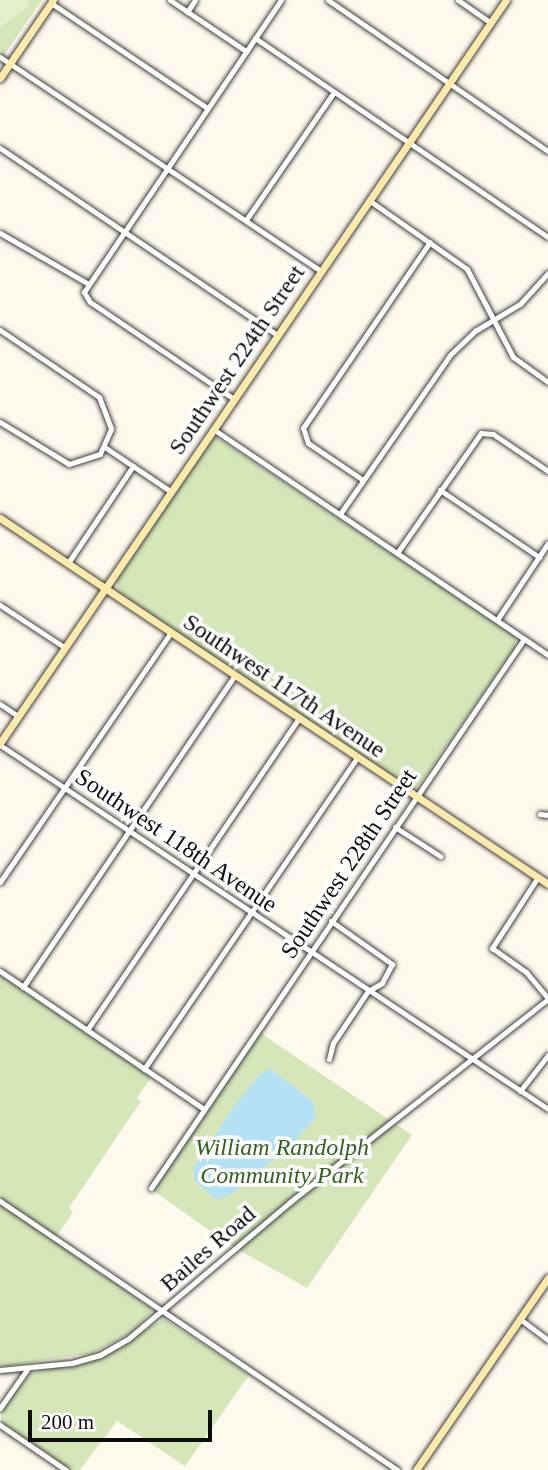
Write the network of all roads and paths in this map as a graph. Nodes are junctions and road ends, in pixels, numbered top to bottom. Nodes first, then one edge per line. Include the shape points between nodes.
1 (170, 0) edge
2 (195, 0) edge
3 (281, 0) edge
4 (328, 0) edge
5 (458, 0) edge
6 (506, 0) edge
7 (52, 2) edge
8 (187, 12) junction
9 (491, 23) junction
10 (255, 38) junction
11 (246, 51) junction
12 (0, 57) edge
13 (11, 61) junction
14 (0, 78) edge
15 (450, 83) junction
16 (334, 92) junction
17 (207, 108) junction
18 (409, 142) junction
19 (0, 148) edge
20 (548, 151) edge
21 (167, 167) junction
22 (370, 201) junction
23 (246, 220) junction
24 (123, 231) junction
25 (0, 233) edge
26 (548, 237) edge
27 (430, 242) junction
28 (321, 271) junction
29 (548, 273) edge
30 (87, 284) junction
31 (494, 321) junction
32 (0, 330) edge
33 (277, 335) junction
34 (548, 382) edge
35 (234, 399) junction
36 (0, 422) edge
37 (213, 429) junction
38 (106, 448) junction
39 (133, 466) junction
40 (548, 471) edge
41 (363, 480) junction
42 (440, 490) junction
43 (170, 491) junction
44 (340, 514) junction
45 (0, 518) edge
46 (548, 543) edge
47 (397, 553) junction
48 (539, 557) junction
49 (68, 564) junction
50 (105, 588) junction
51 (0, 605) edge
52 (497, 620) junction
53 (170, 634) junction
54 (524, 639) junction
55 (64, 647) junction
56 (548, 655) edge
57 (234, 676) junction
58 (0, 704) edge
59 (18, 716) junction
60 (299, 719) junction
61 (0, 744) edge
62 (357, 758) junction
63 (64, 788) junction
64 (415, 797) junction
65 (540, 814) dead end
66 (548, 815) edge
67 (395, 827) junction
68 (129, 831) junction
69 (440, 856) dead end
70 (193, 873) junction
71 (538, 877) junction
72 (0, 882) edge
73 (548, 884) edge
74 (252, 912) junction
75 (331, 921) junction
76 (310, 952) junction
77 (0, 971) edge
78 (23, 986) junction
79 (368, 991) junction
80 (548, 998) edge
81 (87, 1030) junction
82 (548, 1055) edge
83 (329, 1059) dead end
84 (473, 1060) junction
85 (144, 1069) junction
86 (520, 1091) junction
87 (204, 1109) junction
88 (548, 1109) edge
89 (151, 1188) dead end
90 (0, 1201) edge
91 (548, 1278) edge
92 (163, 1311) junction
93 (520, 1319) junction
94 (548, 1340) edge
95 (28, 1367) junction
96 (0, 1370) edge
97 (0, 1408) edge
98 (0, 1425) edge
99 (66, 1470) edge
100 (398, 1470) edge
101 (416, 1470) edge

1 - 8 street
2 - 8 street
3 - 10 street
4 - 15 street
5 - 9 street
6 - 9 street, Southwest 224th Street
7 - 13 street
7 - 17 street
8 - 11 street
9 - 15 street, Southwest 224th Street
10 - 11 street
10 - 16 street
11 - 17 street
12 - 13 street
13 - 14 street
13 - 21 street
15 - 18 street, Southwest 224th Street
15 - 20 street
16 - 18 street
16 - 23 street
17 - 21 street
18 - 22 street, Southwest 224th Street
18 - 26 street
19 - 24 street
21 - 23 street
21 - 24 street
22 - 27 street
22 - 28 street, Southwest 224th Street
23 - 28 street
24 - 30 street
24 - 33 street
25 - 30 street
27 - 31 street via 467,269
27 - 41 street via 307,420 303,435 310,444
28 - 33 street, Southwest 224th Street
29 - 31 street via 525,299
30 - 35 street via 85,295 90,302
31 - 34 street via 513,357
31 - 41 street via 450,355
32 - 38 street via 101,399 111,422
33 - 35 street, Southwest 224th Street
35 - 37 street, Southwest 224th Street
36 - 38 street via 64,463 87,462
37 - 43 street, Southwest 224th Street
37 - 44 street
38 - 39 street
39 - 43 street
39 - 49 street, Southwest 224th Street
40 - 42 street via 486,432 475,438
41 - 44 street
42 - 47 street
42 - 48 street
43 - 50 street, Southwest 224th Street
44 - 47 street
45 - 49 street, Southwest 117th Avenue
46 - 48 street
47 - 52 street
48 - 52 street
49 - 50 street, Southwest 117th Avenue
50 - 53 street, Southwest 117th Avenue
50 - 55 street, Southwest 224th Street
51 - 55 street
52 - 54 street
53 - 57 street, Southwest 117th Avenue
53 - 63 street
54 - 56 street
54 - 64 street, Southwest 228th Street
55 - 59 street, Southwest 224th Street
57 - 60 street, Southwest 117th Avenue
57 - 68 street
58 - 59 street
59 - 61 street, Southwest 224th Street
60 - 62 street, Southwest 117th Avenue
60 - 70 street
61 - 63 street, Southwest 118th Avenue
62 - 64 street, Southwest 117th Avenue
62 - 74 street
63 - 68 street, Southwest 118th Avenue
63 - 72 street
64 - 67 street, Southwest 228th Street
64 - 71 street, Southwest 117th Avenue
65 - 66 street
67 - 69 street
67 - 75 street, Southwest 228th Street
68 - 70 street, Southwest 118th Avenue
68 - 78 street
70 - 74 street, Southwest 118th Avenue
70 - 81 street
71 - 73 street, Southwest 117th Avenue
71 - 80 street via 492,948 526,972
74 - 76 street, Southwest 118th Avenue
74 - 85 street
75 - 76 street, Southwest 228th Street
75 - 79 street via 388,961 389,973
76 - 79 street, Southwest 118th Avenue
76 - 87 street, Southwest 228th Street
77 - 78 street
78 - 81 street
79 - 83 street via 337,1037
79 - 84 street, Southwest 118th Avenue
80 - 84 street, Bailes Road
81 - 85 street
82 - 86 street
84 - 86 street, Southwest 118th Avenue
84 - 92 street, Bailes Road via 290,1202
85 - 87 street
86 - 88 street, Southwest 118th Avenue
87 - 89 street, Southwest 228th Street
90 - 92 street
91 - 93 street
92 - 95 street, Bailes Road via 100,1355
92 - 100 street
93 - 94 street
93 - 101 street
95 - 96 street, Bailes Road
95 - 97 street
98 - 99 street

